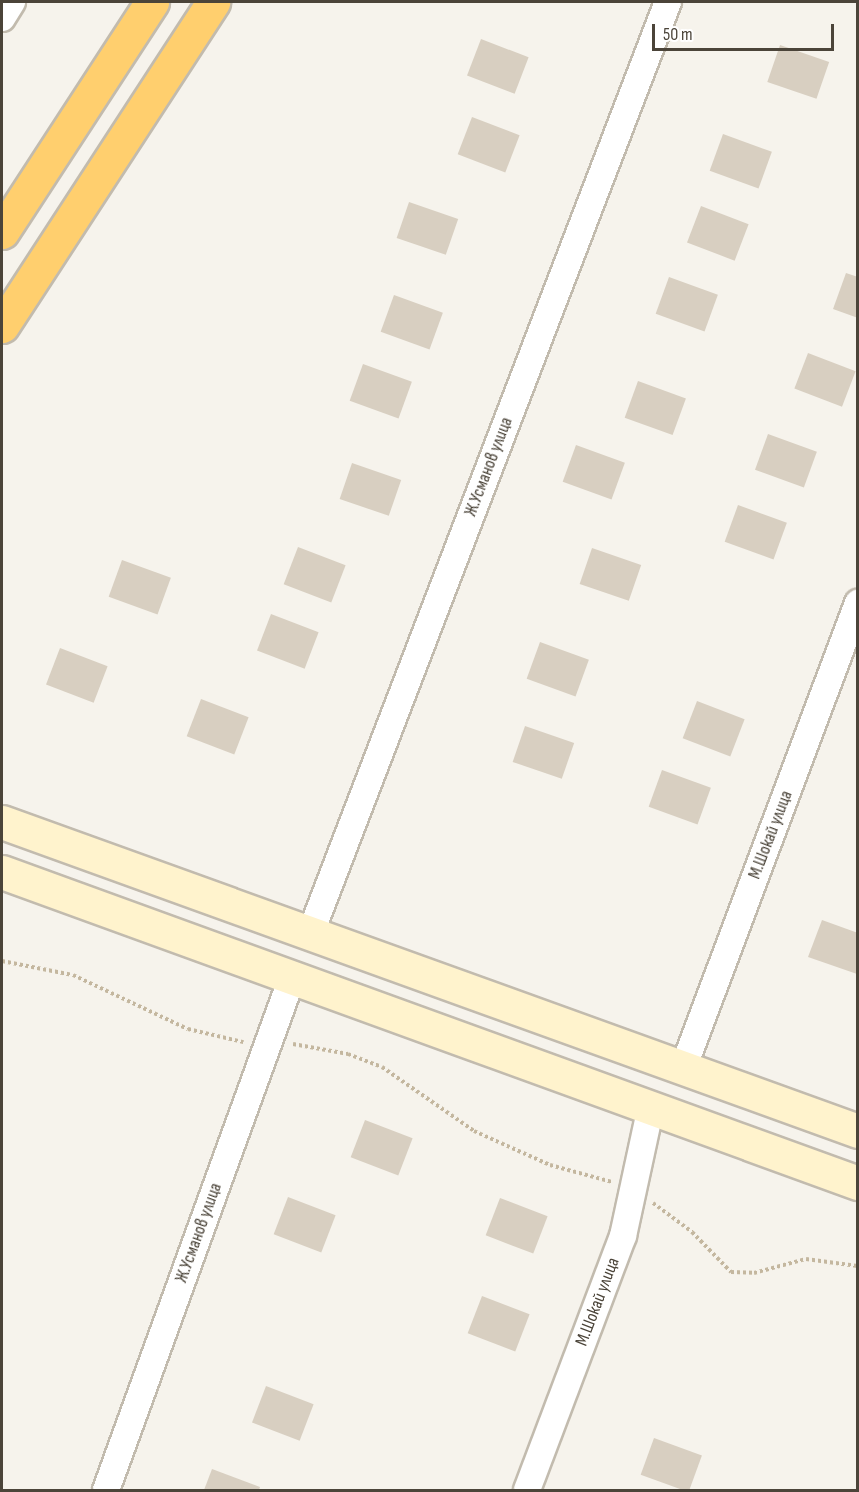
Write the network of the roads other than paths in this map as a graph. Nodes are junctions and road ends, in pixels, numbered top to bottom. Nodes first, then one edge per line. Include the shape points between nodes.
1 (12, 2) edge
2 (152, 2) edge
3 (213, 2) edge
4 (668, 2) edge
5 (2, 18) edge
6 (2, 232) edge
7 (2, 326) edge
8 (858, 603) edge
9 (2, 822) edge
10 (2, 872) edge
11 (311, 932) junction
12 (293, 975) junction
13 (684, 1066) junction
14 (651, 1107) junction
15 (858, 1131) edge
16 (858, 1183) edge
17 (106, 1491) edge
18 (527, 1491) edge

1 - 5 street
2 - 6 highway
3 - 7 highway
4 - 11 street, Ж.Усманов улица
8 - 13 street, М.Шокай улица
9 - 11 street
10 - 12 street
11 - 13 street
12 - 14 street
12 - 17 street, Ж.Усманов улица
13 - 15 street
14 - 16 street
14 - 18 street, М.Шокай улица via 623,1236

